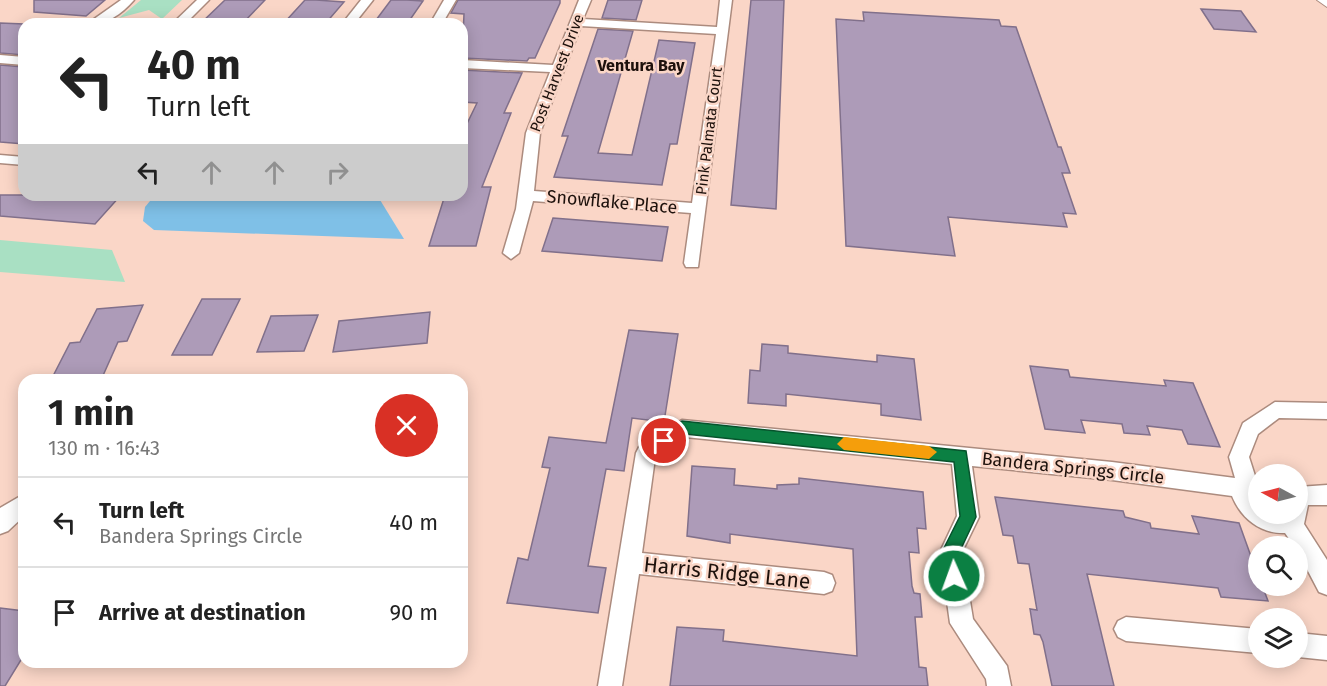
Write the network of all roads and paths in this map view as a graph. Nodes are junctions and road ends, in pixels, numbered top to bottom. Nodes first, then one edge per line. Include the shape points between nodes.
1 (128, 0) edge
2 (203, 0) edge
3 (367, 0) edge
4 (450, 0) edge
5 (585, 0) edge
6 (726, 0) edge
7 (105, 18) edge
8 (184, 18) edge
9 (353, 18) edge
10 (440, 18) edge
11 (576, 22) junction
12 (722, 32) junction
13 (0, 59) edge
14 (18, 60) edge
15 (468, 64) edge
16 (558, 69) junction
17 (0, 159) edge
18 (18, 160) edge
19 (525, 195) junction
20 (699, 209) junction
21 (511, 253) dead end
22 (692, 263) dead end
23 (1327, 411) edge
24 (961, 456) junction
25 (1248, 481) edge
26 (1327, 495) edge
27 (1308, 496) edge
28 (1248, 506) edge
29 (18, 508) edge
30 (0, 524) edge
31 (1299, 524) edge
32 (629, 562) junction
33 (824, 583) dead end
34 (1327, 584) edge
35 (1126, 629) dead end
36 (1248, 640) edge
37 (1308, 646) edge
38 (1327, 648) edge
39 (610, 686) edge
40 (999, 686) edge

1 - 7 street
2 - 8 street
3 - 9 street
4 - 10 street
5 - 11 street, Post Harvest Drive
6 - 12 street, Pink Palmata Court
11 - 12 street
11 - 16 street, Post Harvest Drive
12 - 20 street, Pink Palmata Court
13 - 14 street
15 - 16 street
16 - 19 street, Post Harvest Drive via 533,133
17 - 18 street
19 - 20 street, Snowflake Place
19 - 21 street, Post Harvest Drive
20 - 22 street, Pink Palmata Court
23 - 25 street via 1275,410 1250,429 1239,457
24 - 25 street, Bandera Springs Circle
24 - 32 street, Bandera Springs Circle via 682,428 646,453
24 - 40 street via 968,517 951,552 962,623 998,675
25 - 28 street
26 - 27 street
29 - 30 street
31 - 34 street
32 - 33 street, Harris Ridge Lane
32 - 39 street, Bandera Springs Circle
35 - 36 street
37 - 38 street

